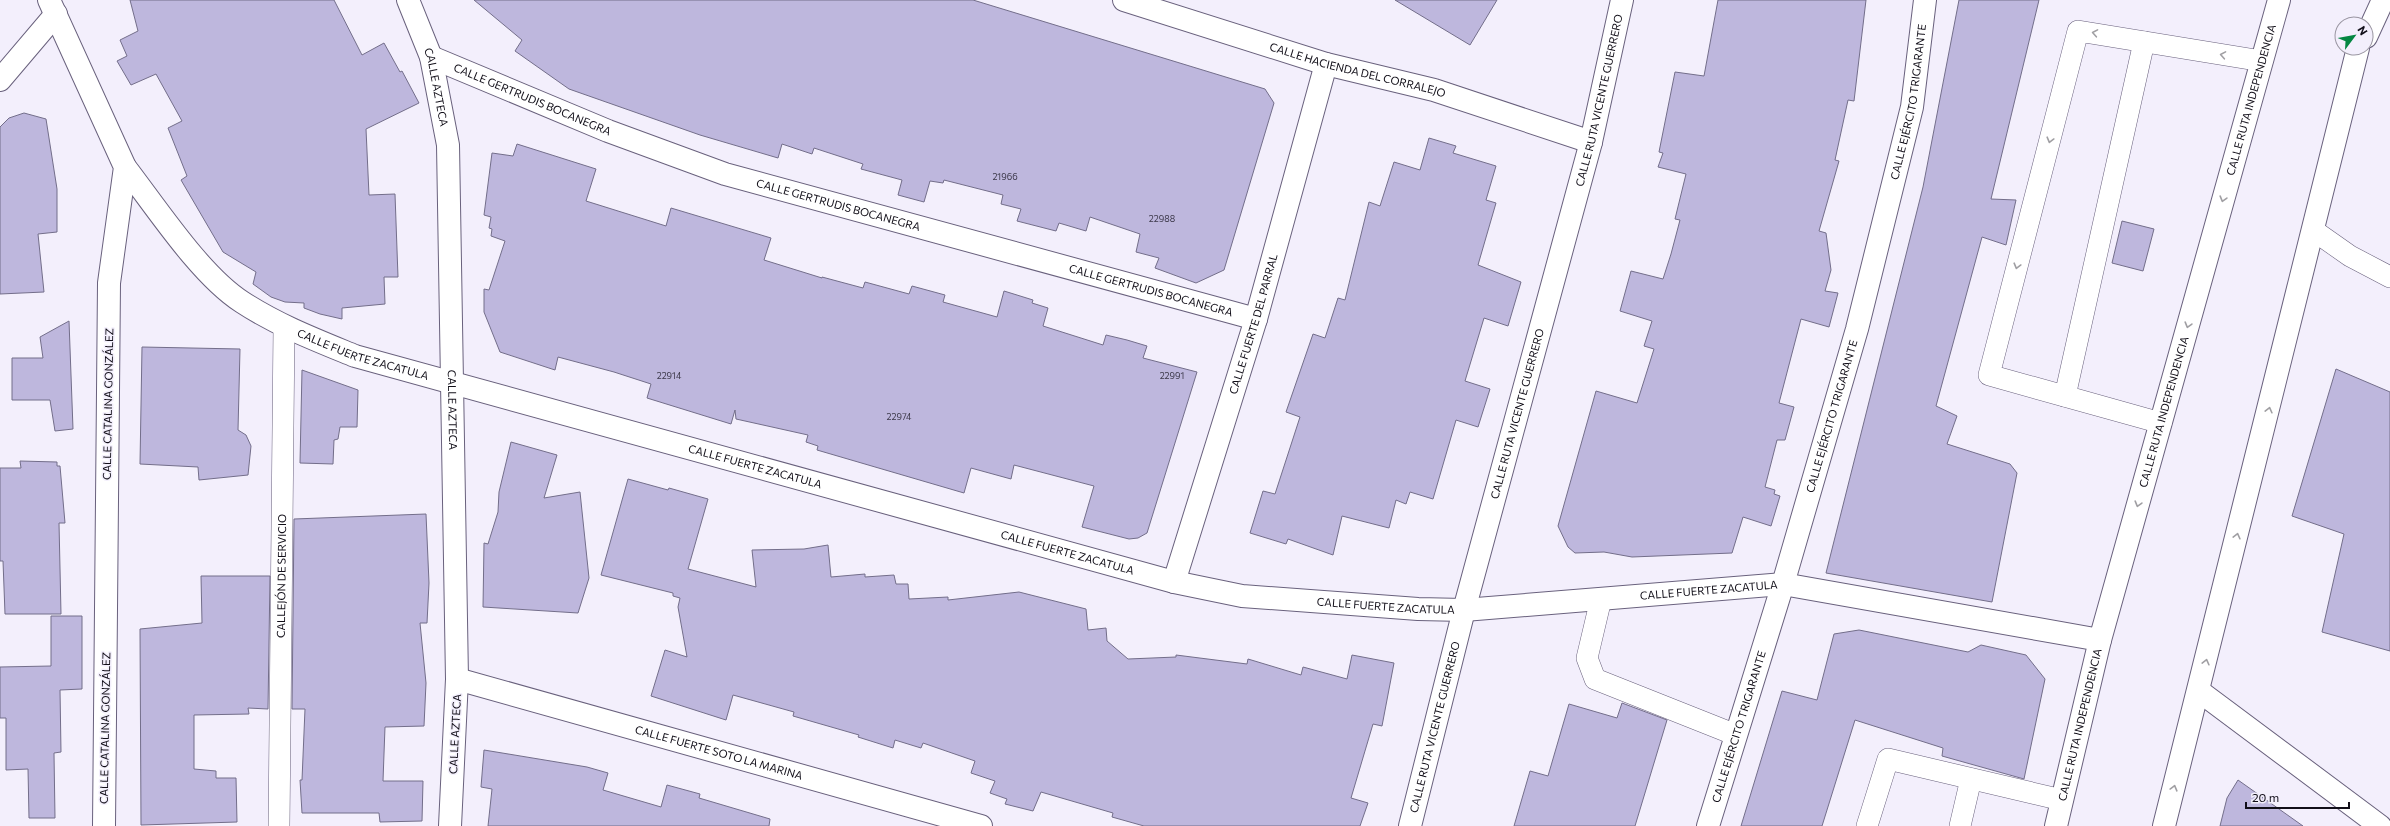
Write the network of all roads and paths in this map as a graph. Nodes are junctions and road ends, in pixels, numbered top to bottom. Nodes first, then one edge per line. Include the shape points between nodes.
1 (408, 0) edge
2 (1124, 0) edge
3 (1622, 0) edge
4 (1925, 0) edge
5 (2279, 0) edge
6 (2370, 0) edge
7 (2383, 0) edge
8 (52, 7) edge
9 (2366, 16) edge
10 (2374, 20) edge
11 (2144, 42) junction
12 (2357, 56) edge
13 (431, 57) junction
14 (2262, 61) junction
15 (1326, 64) junction
16 (0, 80) edge
17 (1590, 142) junction
18 (125, 167) junction
19 (2313, 230) junction
20 (2390, 277) edge
21 (1256, 319) junction
22 (284, 326) junction
23 (454, 384) junction
24 (2065, 396) junction
25 (2161, 423) junction
26 (1174, 582) junction
27 (1782, 584) junction
28 (1601, 599) junction
29 (1464, 610) junction
30 (2100, 640) junction
31 (457, 679) junction
32 (2199, 690) junction
33 (1736, 734) junction
34 (1971, 778) junction
35 (2062, 800) junction
36 (104, 826) edge
37 (279, 826) edge
38 (450, 826) edge
39 (981, 826) edge
40 (1410, 826) edge
41 (1708, 826) edge
42 (1867, 826) edge
43 (1960, 826) edge
44 (2056, 826) edge
45 (2164, 826) edge
46 (2380, 826) edge

1 - 13 street, CALLE AZTECA
2 - 15 street, CALLE HACIENDA DEL CORRALEJO
3 - 17 street, CALLE RUTA VICENTE GUERRERO
4 - 27 street, CALLE EJÉRCITO TRIGARANTE via 1912,107 1857,329
5 - 14 street, CALLE RUTA INDEPENDENCIA
6 - 9 street
7 - 10 street
8 - 16 street
8 - 18 street
14 -> 11 lane
11 - 24 lane
11 -> 24 lane via 2078,31 1989,375
12 - 19 street
13 - 21 street, CALLE GERTRUDIS BOCANEGRA via 608,131 725,174
13 - 23 street, CALLE AZTECA via 448,145
14 -> 25 street, CALLE RUTA INDEPENDENCIA
15 - 17 street, CALLE HACIENDA DEL CORRALEJO via 1434,90
15 - 21 street, CALLE FUERTE DEL PARRAL
17 - 29 street, CALLE RUTA VICENTE GUERRERO
18 - 22 street, CALLE FUERTE ZACATULA via 203,267 241,302
18 - 36 street, CALLE CATALINA GONZÁLEZ via 109,283
19 - 20 lane via 2350,256
32 -> 19 street
21 - 26 street, CALLE FUERTE DEL PARRAL
22 - 23 street, CALLE FUERTE ZACATULA via 355,356
22 - 37 lane, CALLEJÓN DE SERVICIO
23 - 26 street, CALLE FUERTE ZACATULA
23 - 31 street, CALLE AZTECA
24 - 25 lane
25 -> 30 street, CALLE RUTA INDEPENDENCIA
26 - 29 street, CALLE FUERTE ZACATULA via 1242,596
27 - 28 street, CALLE FUERTE ZACATULA
27 - 30 street, CALLE FUERTE ZACATULA
27 - 33 street, CALLE EJÉRCITO TRIGARANTE
28 - 29 street, CALLE FUERTE ZACATULA
28 - 33 lane via 1587,658 1595,678
29 - 40 street, CALLE RUTA VICENTE GUERRERO
30 - 35 street, CALLE RUTA INDEPENDENCIA
31 - 38 street, CALLE AZTECA
31 - 39 street, CALLE FUERTE SOTO LA MARINA
45 -> 32 street
32 - 46 street
33 - 41 street, CALLE EJÉRCITO TRIGARANTE
34 - 35 lane
34 - 42 lane via 1888,758
34 - 43 lane
35 - 44 street, CALLE RUTA INDEPENDENCIA

